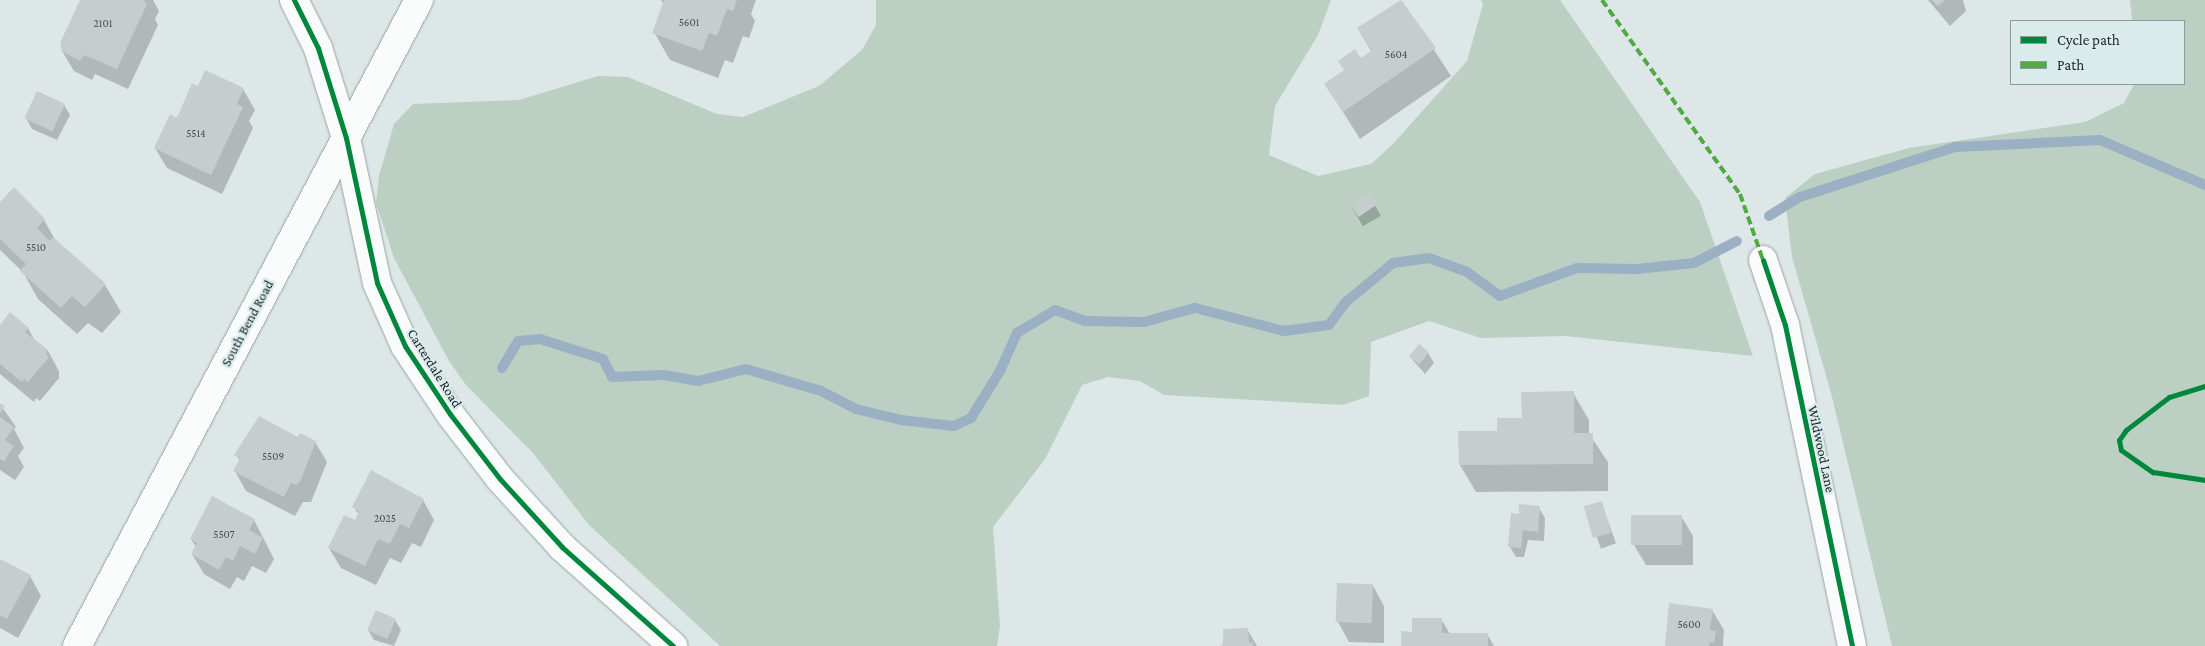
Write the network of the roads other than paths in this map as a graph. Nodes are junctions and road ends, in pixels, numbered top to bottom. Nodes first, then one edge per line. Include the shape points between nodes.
1 (294, 0) edge
2 (419, 0) edge
3 (346, 138) junction
4 (1763, 260) dead end
5 (77, 646) edge
6 (673, 646) edge
7 (1852, 646) edge

1 - 3 street, Carterdale Road via 318,48
2 - 3 street, South Bend Road
3 - 5 street, South Bend Road
3 - 6 street, Carterdale Road via 377,283 405,346 450,414 500,479 562,547
4 - 7 street, Wildwood Lane via 1785,325

